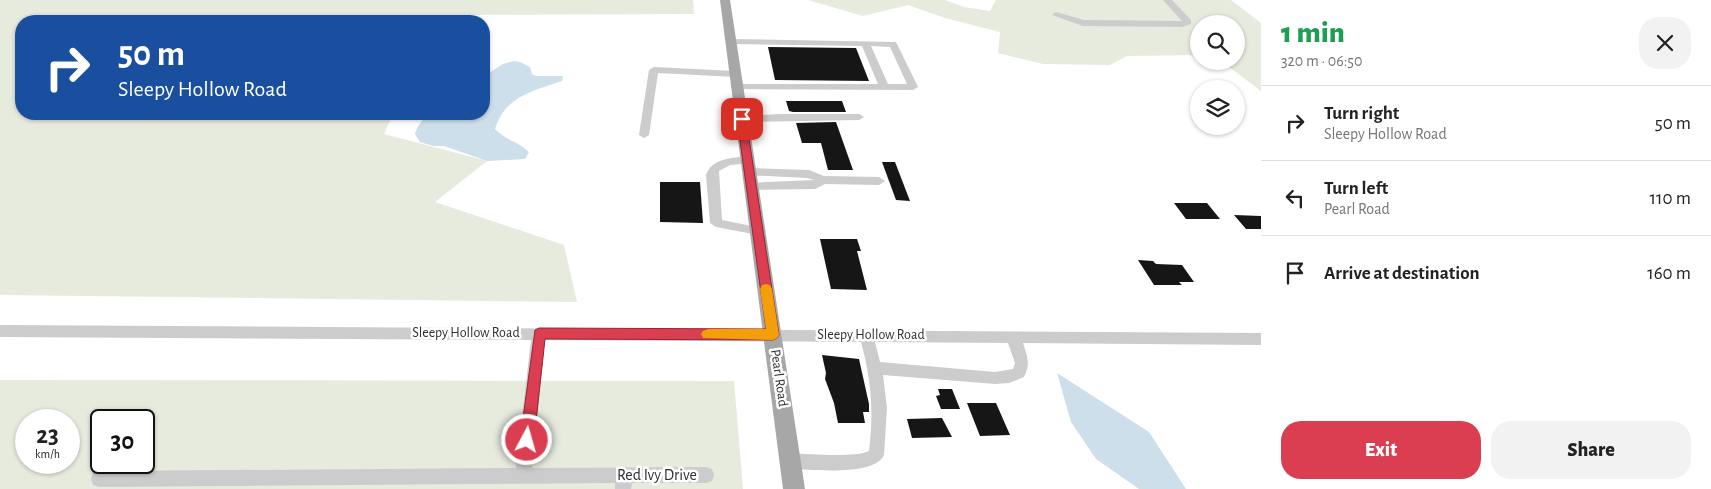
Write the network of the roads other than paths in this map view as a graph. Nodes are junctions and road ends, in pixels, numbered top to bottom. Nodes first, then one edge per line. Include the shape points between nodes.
1 (725, 0) edge
2 (1166, 0) edge
3 (1056, 15) dead end
4 (731, 42) junction
5 (865, 43) junction
6 (736, 80) junction
7 (884, 87) junction
8 (859, 117) dead end
9 (742, 119) junction
10 (644, 135) dead end
11 (749, 173) junction
12 (879, 181) dead end
13 (758, 231) junction
14 (0, 331) edge
15 (539, 334) junction
16 (773, 335) junction
17 (866, 336) junction
18 (1013, 336) junction
19 (1261, 339) edge
20 (876, 368) junction
21 (790, 461) junction
22 (706, 475) dead end
23 (523, 476) junction
24 (99, 478) dead end
25 (623, 482) edge
26 (163, 484) edge
27 (794, 489) edge

1 - 4 main road, Pearl Road
2 - 3 street via 1188,22 1084,23
4 - 5 street
4 - 6 main road, Pearl Road
5 - 7 street
5 - 7 street via 893,44 913,87
6 - 7 street
6 - 9 main road, Pearl Road
6 - 10 street via 654,70
8 - 9 street
9 - 11 main road, Pearl Road
11 - 12 street via 815,185 823,180
11 - 13 main road, Pearl Road
11 - 13 street via 728,162 714,169 716,223
13 - 16 main road, Pearl Road
14 - 15 street, Sleepy Hollow Road
15 - 16 street, Sleepy Hollow Road
15 - 23 street
16 - 17 street, Sleepy Hollow Road
16 - 21 main road, Pearl Road
17 - 18 street, Sleepy Hollow Road
17 - 20 street
18 - 19 street, Sleepy Hollow Road
18 - 20 street via 1022,363 1019,372 1009,377
20 - 21 street via 880,396 876,455 866,461 852,462
21 - 27 main road, Pearl Road
22 - 25 street, Red Ivy Drive
23 - 25 street, Red Ivy Drive
23 - 26 street, Red Ivy Drive
24 - 26 street, Red Ivy Drive

